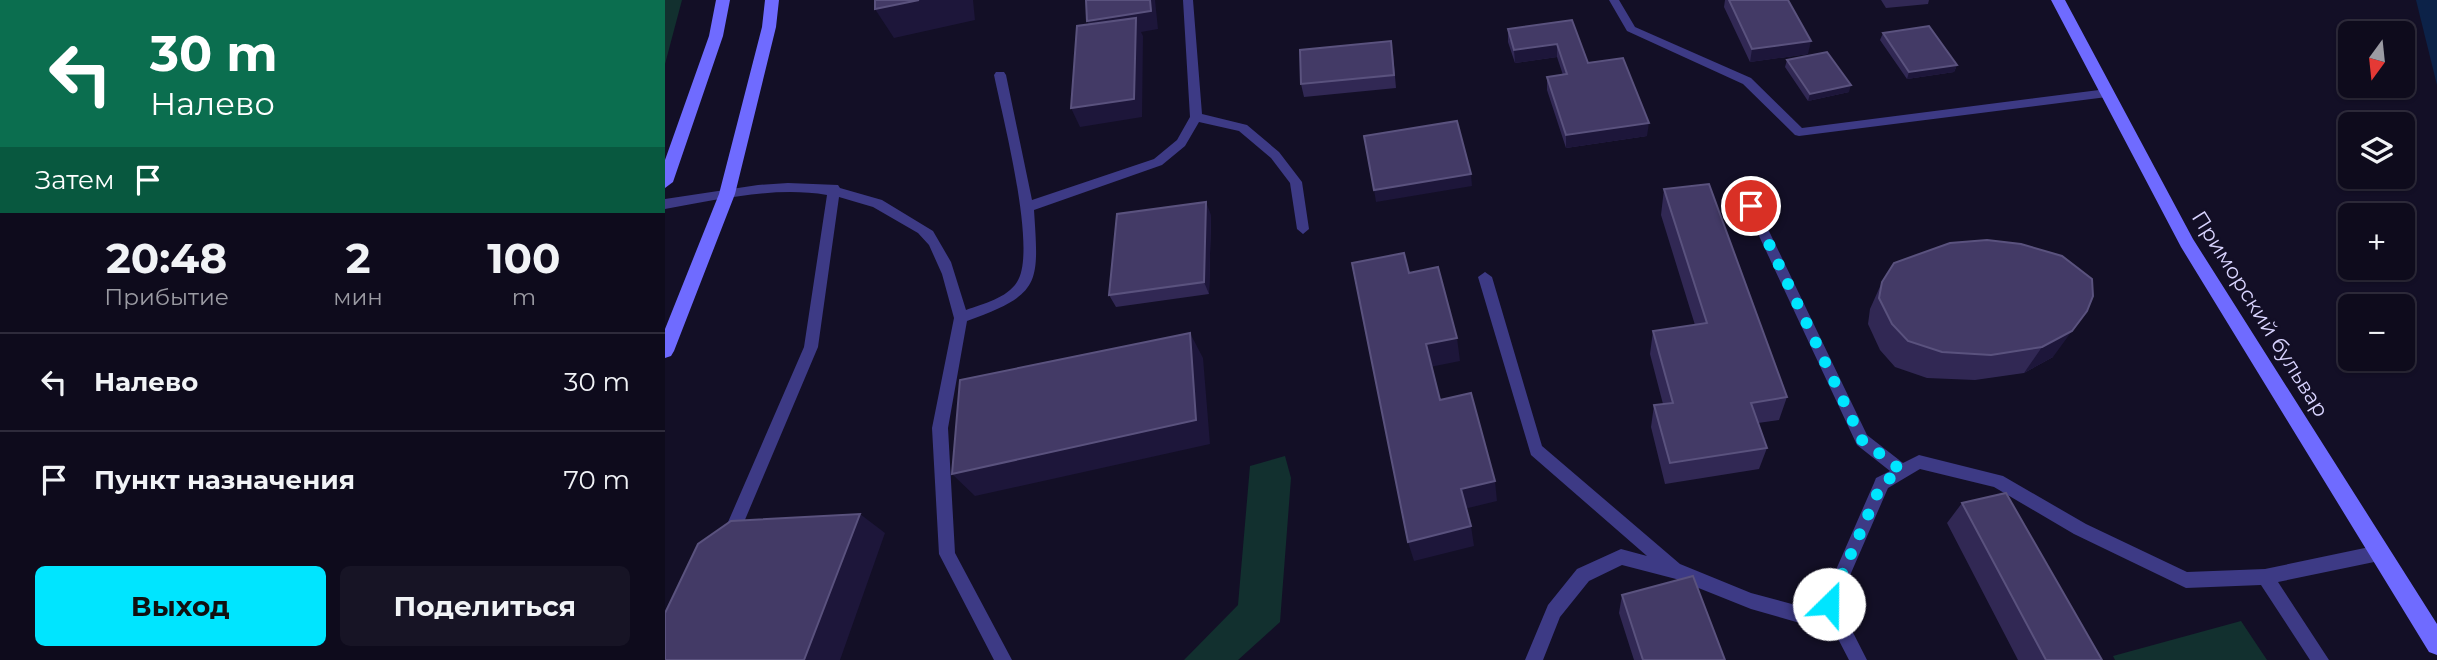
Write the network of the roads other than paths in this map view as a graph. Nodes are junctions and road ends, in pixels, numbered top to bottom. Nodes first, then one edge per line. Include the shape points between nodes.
1 (723, 0) edge
2 (772, 0) edge
3 (1188, 0) edge
4 (1614, 0) edge
5 (2058, 0) edge
6 (999, 75) dead end
7 (2107, 93) junction
8 (1196, 117) junction
9 (665, 183) edge
10 (834, 188) junction
11 (727, 194) junction
12 (665, 204) edge
13 (1751, 206) dead end
14 (1027, 207) junction
15 (1303, 229) dead end
16 (1485, 277) dead end
17 (961, 318) junction
18 (665, 351) edge
19 (1902, 471) junction
20 (726, 547) edge
21 (2379, 553) junction
22 (1677, 571) junction
23 (2265, 577) junction
24 (1841, 626) junction
25 (2437, 644) edge
26 (1003, 660) edge
27 (1534, 660) edge
28 (1858, 660) edge
29 (2321, 660) edge

1 - 9 main road via 716,36
2 - 11 main road
3 - 8 lane
4 - 7 lane via 1631,29 1747,81 1799,132
5 - 7 main road, Приморский бульвар
6 - 14 lane
7 - 21 main road, Приморский бульвар via 2187,243
8 - 14 lane via 1181,143 1158,162
8 - 15 lane via 1243,128 1275,155 1296,182
10 - 11 lane
10 - 17 lane via 884,204 929,235 952,280
10 - 20 lane via 811,347
11 - 12 lane
11 - 18 main road
13 - 19 lane via 1862,440
14 - 17 lane via 1031,269 1023,287 1006,302
16 - 22 lane via 1536,450
17 - 26 lane via 940,428 947,554
19 - 23 lane via 1919,462 1997,481 2080,529 2186,580
19 - 24 lane via 1882,483 1829,604
21 - 23 lane
21 - 25 main road, Приморский бульвар
22 - 24 lane via 1751,601
22 - 27 lane via 1621,557 1583,575 1554,611
23 - 29 lane
24 - 28 lane

